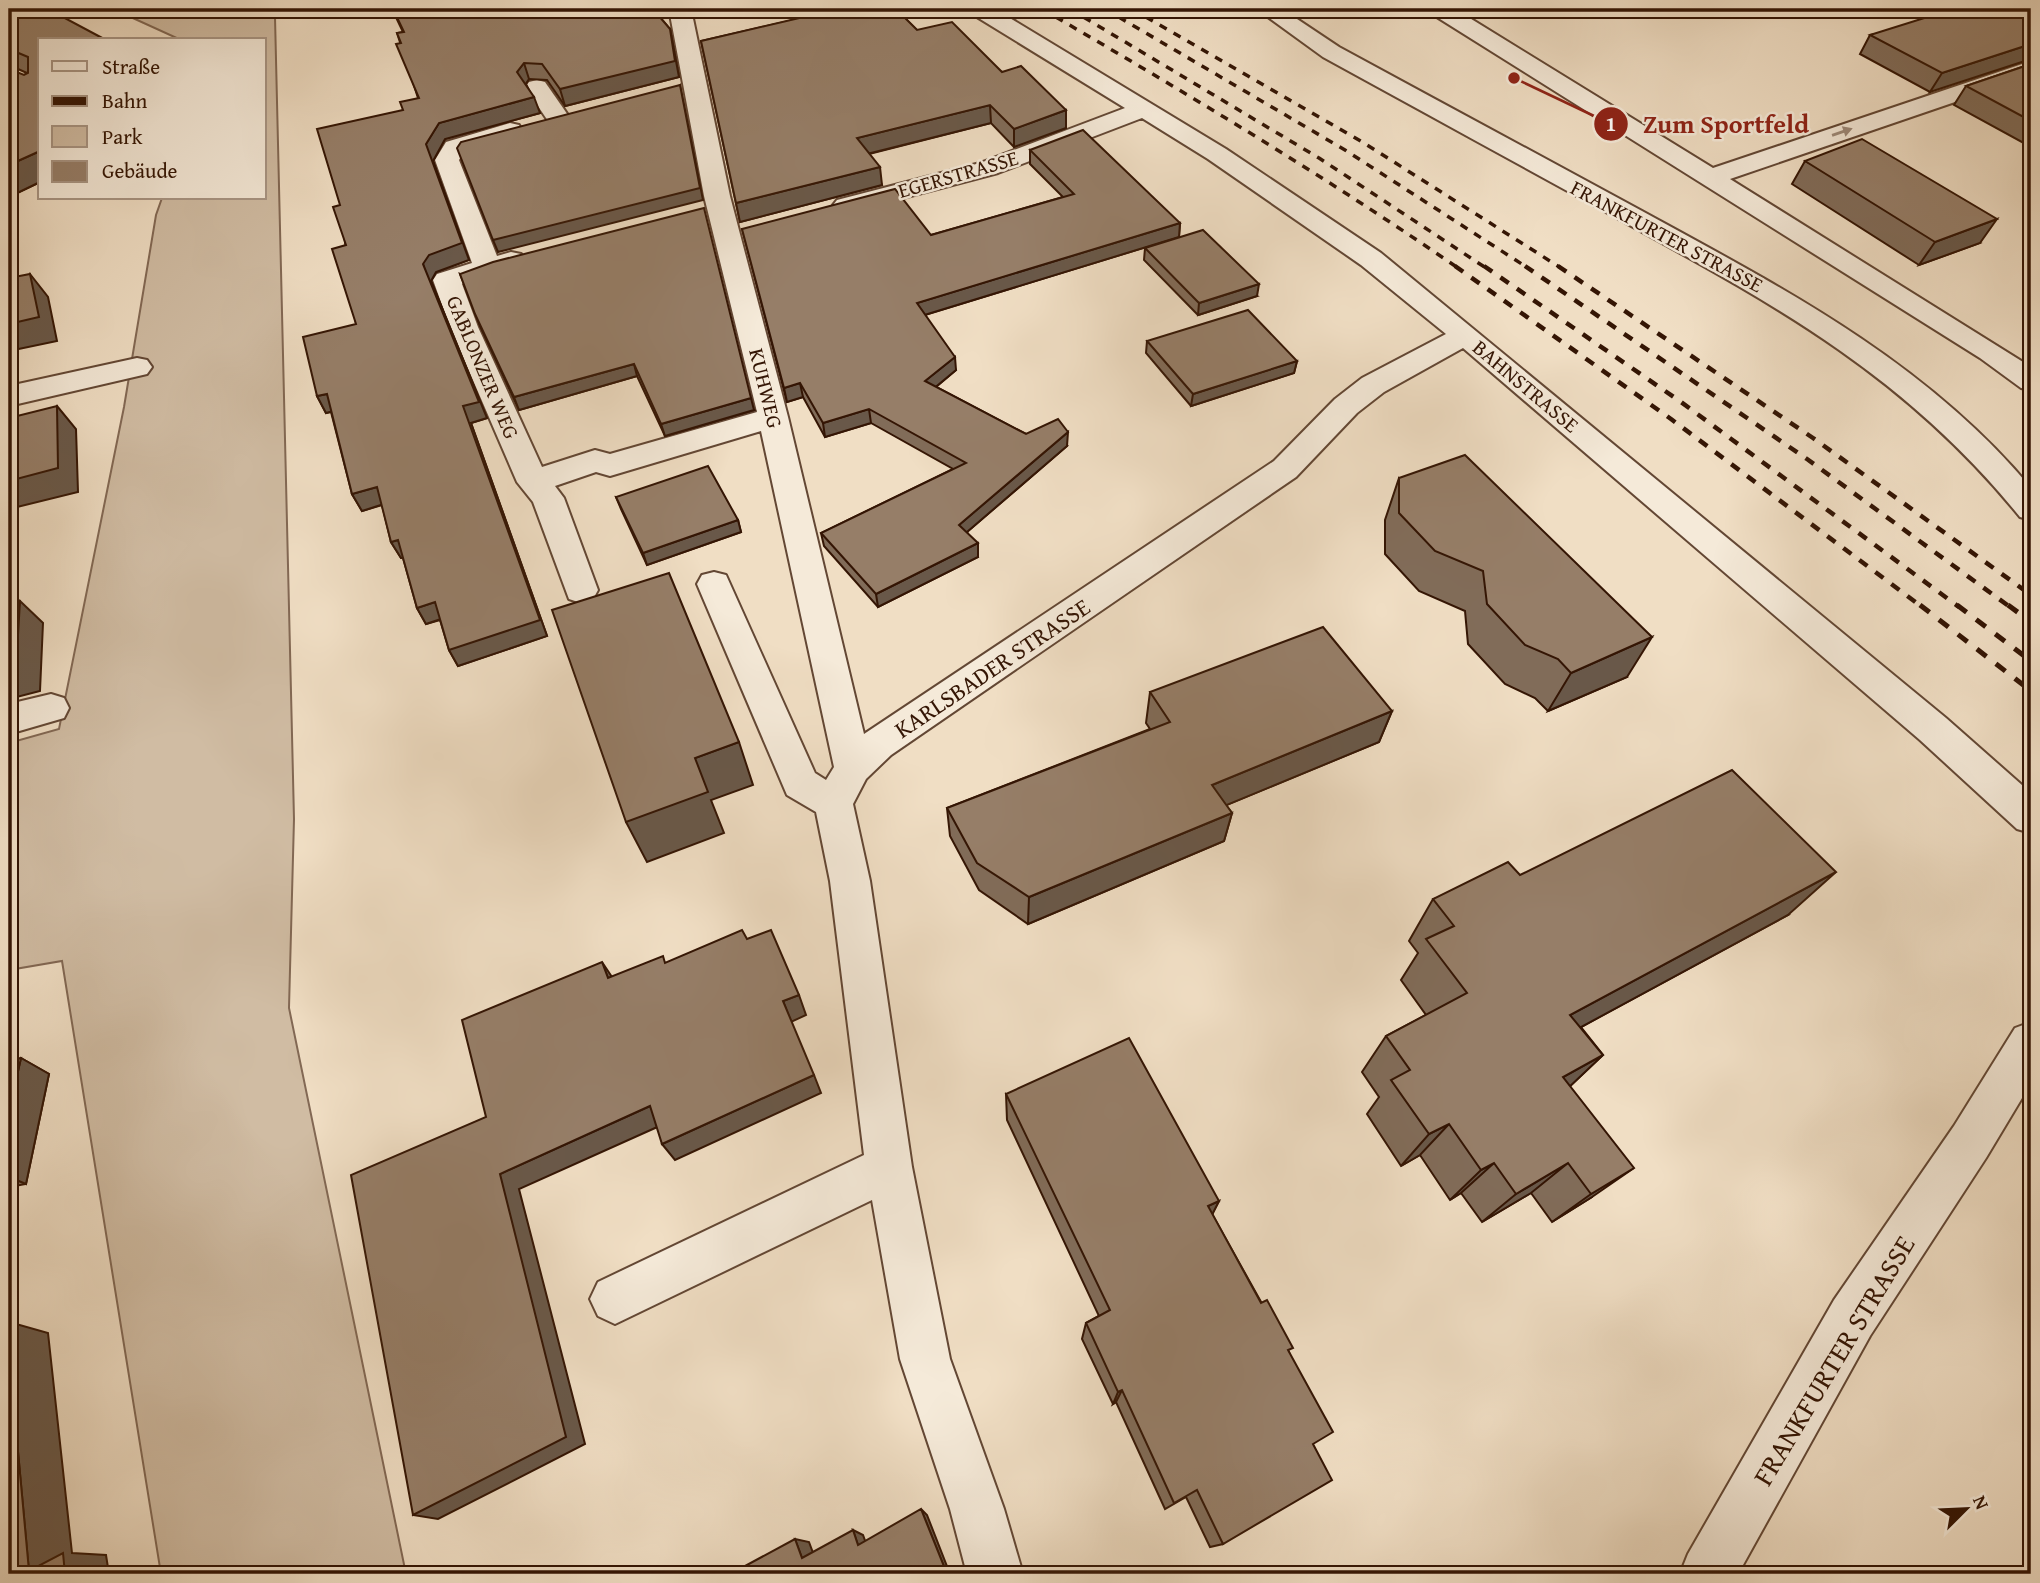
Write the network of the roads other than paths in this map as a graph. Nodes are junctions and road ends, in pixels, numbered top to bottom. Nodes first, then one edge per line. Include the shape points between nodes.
1 (680, 9) edge
2 (980, 9) edge
3 (1268, 9) edge
4 (1440, 9) edge
5 (2025, 75) edge
6 (537, 87) edge
7 (1144, 109) junction
8 (583, 112) edge
9 (558, 118) junction
10 (1708, 178) junction
11 (822, 212) edge
12 (539, 253) edge
13 (487, 266) junction
14 (1465, 335) junction
15 (137, 367) dead end
16 (2031, 381) edge
17 (9, 396) edge
18 (773, 417) junction
19 (533, 482) junction
20 (2031, 509) edge
21 (714, 584) dead end
22 (581, 590) dead end
23 (51, 708) dead end
24 (9, 719) edge
25 (853, 768) junction
26 (833, 803) junction
27 (2031, 817) edge
28 (2031, 1043) edge
29 (889, 1167) junction
30 (615, 1299) dead end
31 (1710, 1569) edge
32 (995, 1574) edge

1 - 18 street, KUHWEG via 684,86 707,209 742,233
2 - 7 street, BAHNSTRASSE
3 - 20 street, FRANKFURTER STRASSE via 1343,58 1827,325 1914,388 1967,436
4 - 10 street
10 -> 5 street
6 - 9 street
7 - 11 street, EGERSTRASSE via 989,168
7 - 14 street, BAHNSTRASSE via 1217,153 1371,259
8 - 9 street
9 - 13 street via 455,147 446,160
10 - 16 street
12 - 13 street, GABLONZER WEG
13 - 19 street, GABLONZER WEG via 447,280
14 - 25 street, KARLSBADER STRASSE via 1373,385 1285,469 877,744
14 - 27 street, BAHNSTRASSE
15 - 17 street
18 - 19 street via 610,465 595,461
18 - 25 street, KUHWEG
19 - 22 street, GABLONZER WEG via 548,498
21 - 26 street via 801,784
23 - 24 street
25 - 26 street, KARLSBADER STRASSE
26 - 29 street via 850,881
28 - 31 street, FRANKFURTER STRASSE via 1852,1318
29 - 30 street
29 - 32 street via 925,1359

